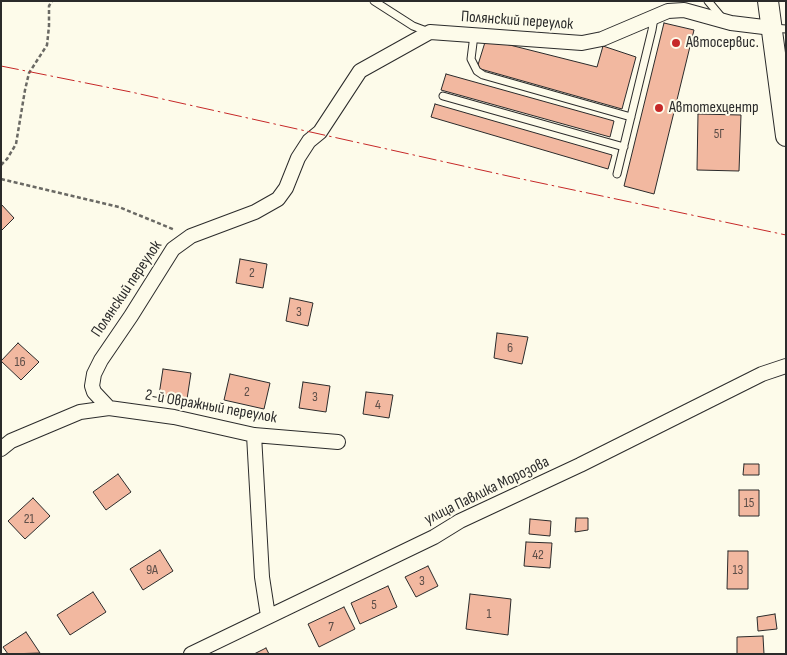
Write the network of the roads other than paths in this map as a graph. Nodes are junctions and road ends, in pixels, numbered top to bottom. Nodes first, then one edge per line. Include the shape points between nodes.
1 (374, 1) edge
2 (708, 1) edge
3 (768, 1) edge
4 (654, 18) junction
5 (725, 22) junction
6 (779, 29) edge
7 (430, 32) junction
8 (474, 35) junction
9 (443, 96) dead end
10 (631, 117) junction
11 (786, 136) edge
12 (624, 146) junction
13 (617, 174) dead end
14 (786, 366) edge
15 (92, 386) junction
16 (109, 408) junction
17 (80, 412) junction
18 (254, 435) junction
19 (338, 442) dead end
20 (1, 449) edge
21 (268, 616) junction
22 (200, 652) edge

1 - 7 lane via 413,26
2 - 5 lane
3 - 6 main road
4 - 5 street, Полянский переулок via 668,11 684,10
4 - 8 street, Полянский переулок via 602,39 582,43
4 - 10 lane
5 - 6 street, Полянский переулок
6 - 11 main road via 776,58
7 - 8 street, Полянский переулок
7 - 15 street, Полянский переулок via 360,71 320,132 309,141 298,158 278,199 255,212 191,236 173,250 100,360
8 - 10 lane via 471,59 483,75
9 - 12 lane
10 - 12 lane
12 - 13 lane
14 - 21 street, улица Павлика Морозова via 762,374
15 - 16 street
15 - 17 street, Полянский переулок
16 - 17 street, 2-й Овражный переулок
16 - 18 street, 2-й Овражный переулок via 174,417
17 - 20 street, 2-й Овражный переулок via 11,441
18 - 19 street, 2-й Овражный переулок
18 - 21 street via 263,586
21 - 22 street, улица Павлика Морозова

